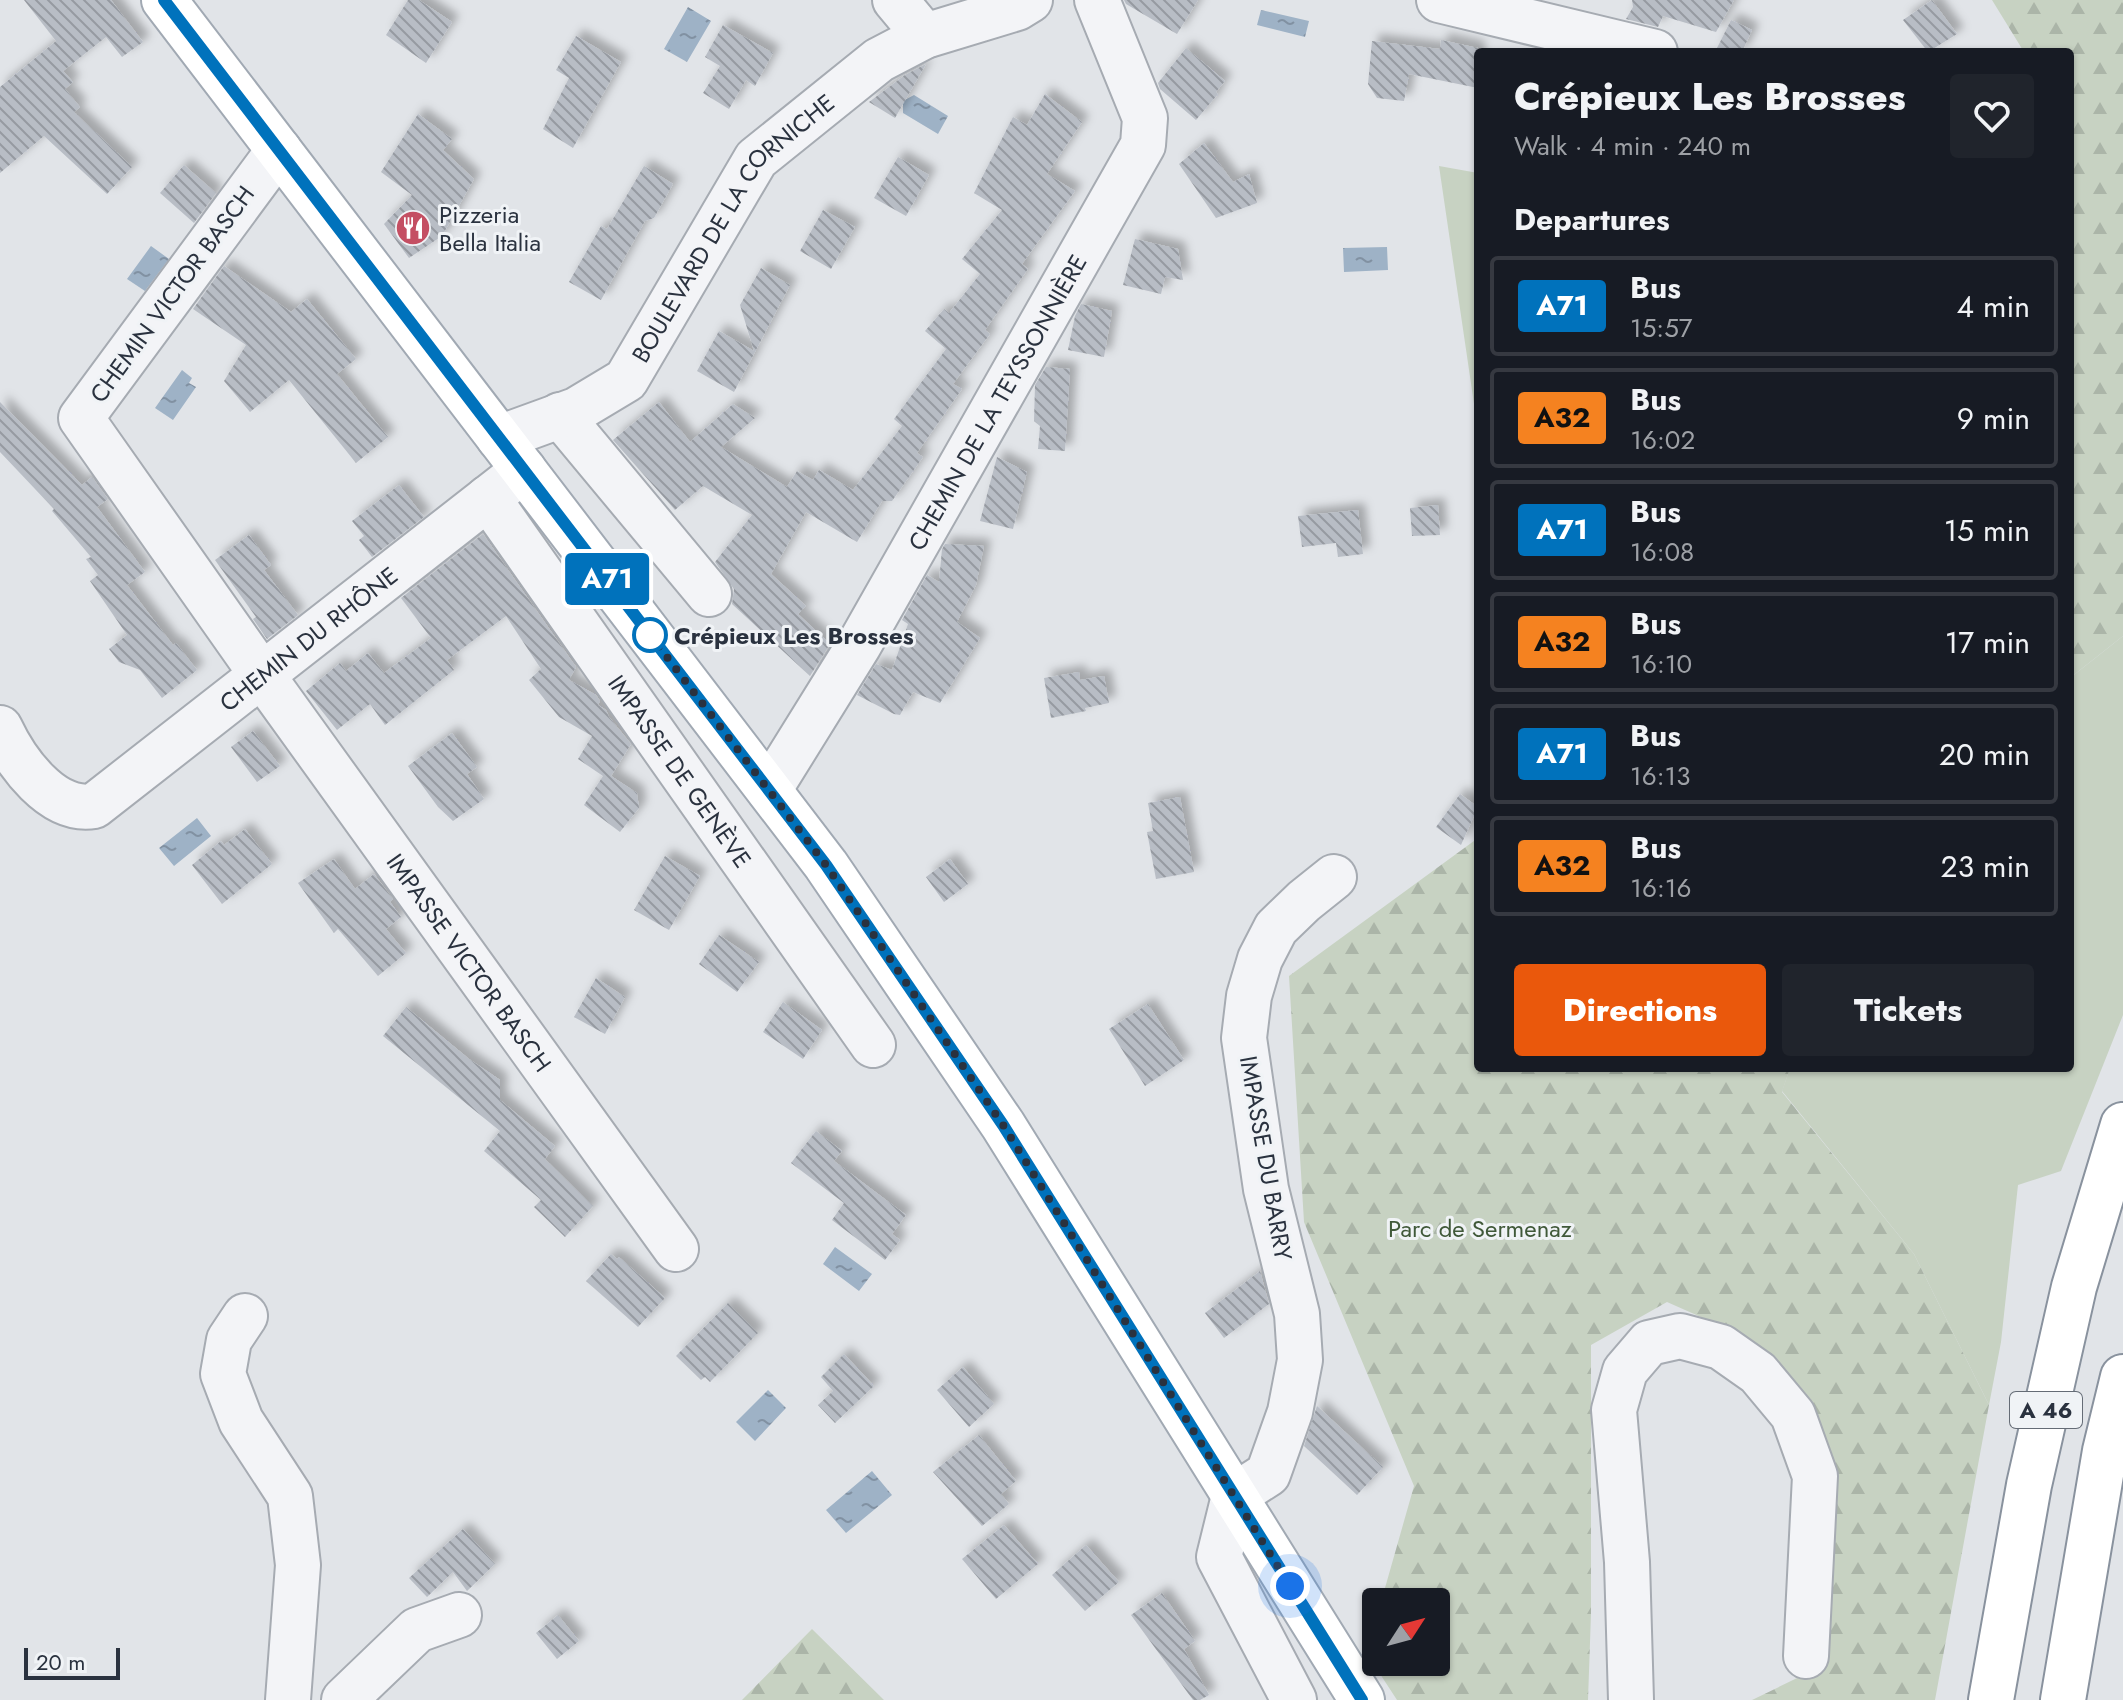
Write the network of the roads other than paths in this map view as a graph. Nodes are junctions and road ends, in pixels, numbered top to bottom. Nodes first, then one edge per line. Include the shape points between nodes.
1 (164, 0) edge
2 (895, 0) edge
3 (1030, 0) edge
4 (1097, 0) edge
5 (1439, 0) edge
6 (925, 36) junction
7 (1638, 48) edge
8 (279, 150) junction
9 (560, 415) junction
10 (512, 454) junction
11 (488, 498) junction
12 (709, 594) dead end
13 (262, 675) junction
14 (0, 728) edge
15 (769, 790) junction
16 (1334, 877) dead end
17 (873, 1045) dead end
18 (2123, 1125) edge
19 (676, 1249) dead end
20 (245, 1316) dead end
21 (2123, 1377) edge
22 (1234, 1496) junction
23 (459, 1615) dead end
24 (1806, 1656) dead end
25 (288, 1700) edge
26 (344, 1700) edge
27 (1294, 1700) edge
28 (1362, 1700) edge
29 (1631, 1700) edge
30 (1991, 1700) edge
31 (2063, 1700) edge

1 - 8 main road
2 - 6 street
3 - 6 street, BOULEVARD DE LA CORNICHE
4 - 15 street, CHEMIN DE LA TEYSSONNIÈRE via 1145,118 1143,145 859,645
5 - 7 street
6 - 9 street, BOULEVARD DE LA CORNICHE via 879,60 756,159 626,380
8 - 10 main road
8 - 13 street, CHEMIN VICTOR BASCH via 81,418
9 - 10 street, BOULEVARD DE LA CORNICHE
9 - 12 street
10 - 11 street, CHEMIN DU RHÔNE
10 - 15 main road
11 - 13 street, CHEMIN DU RHÔNE
11 - 17 street, IMPASSE DE GENÈVE
13 - 14 street, CHEMIN DU RHÔNE via 94,806 80,808 43,787
13 - 19 street, IMPASSE VICTOR BASCH
15 - 22 main road via 1003,1125
16 - 22 street, IMPASSE DU BARRY via 1276,928 1249,996 1244,1038 1266,1189 1297,1314 1300,1360 1290,1412 1268,1474
18 - 30 main road, A 46 via 2074,1287 2029,1485
20 - 25 street via 229,1340 223,1374 241,1421 290,1496 298,1565
21 - 31 main road, A 46 via 2105,1451
22 - 27 street via 1219,1557
22 - 28 main road
23 - 26 street via 417,1630
24 - 29 street via 1815,1476 1793,1415 1758,1373 1721,1347 1680,1336 1649,1343 1625,1371 1614,1410 1627,1562

